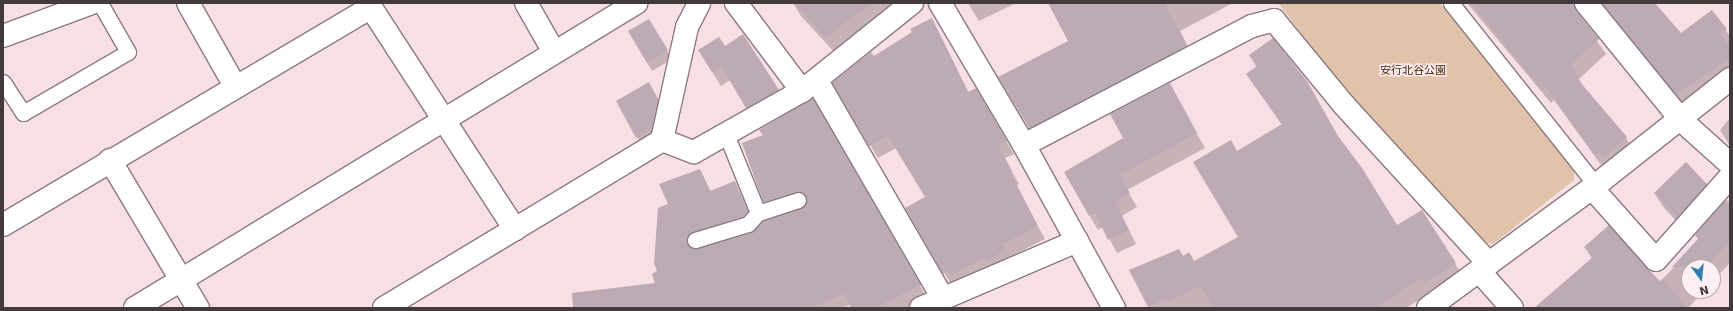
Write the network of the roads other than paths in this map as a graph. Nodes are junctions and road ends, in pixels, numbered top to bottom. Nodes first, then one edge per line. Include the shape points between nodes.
1 (92, 3) edge
2 (100, 3) edge
3 (188, 3) edge
4 (526, 3) edge
5 (636, 3) edge
6 (699, 3) edge
7 (736, 3) edge
8 (912, 3) edge
9 (940, 3) edge
10 (1451, 3) edge
11 (1586, 3) edge
12 (370, 5) edge
13 (3, 36) edge
14 (554, 52) junction
15 (1730, 79) edge
16 (3, 82) edge
17 (235, 86) junction
18 (810, 86) junction
19 (443, 118) junction
20 (1681, 120) junction
21 (726, 134) junction
22 (662, 140) junction
23 (1024, 145) junction
24 (110, 160) junction
25 (1730, 164) edge
26 (1730, 177) edge
27 (1594, 186) junction
28 (798, 200) dead end
29 (758, 213) junction
30 (3, 225) edge
31 (515, 229) junction
32 (695, 240) dead end
33 (1077, 241) junction
34 (1485, 268) junction
35 (181, 279) junction
36 (943, 298) junction
37 (135, 308) edge
38 (198, 308) edge
39 (384, 308) edge
40 (921, 308) edge
41 (1114, 308) edge
42 (1428, 308) edge
43 (1512, 308) edge

1 - 13 street
2 - 16 lane via 128,52 23,113
3 - 17 street
4 - 14 street
5 - 14 street
6 - 22 street via 687,27
7 - 18 street
8 - 18 street
9 - 23 street
10 - 27 lane
11 - 20 street
12 - 17 street
12 - 19 street
14 - 19 street
15 - 20 street
17 - 24 street
18 - 21 street
18 - 36 street
19 - 31 street
19 - 35 street
20 - 25 street
20 - 27 street
21 - 22 street via 694,152
21 - 29 lane
22 - 31 street
23 - 33 street
23 - 34 street via 1252,26 1274,20
24 - 30 street
24 - 35 street
26 - 27 street via 1656,260
27 - 34 street
28 - 29 lane
29 - 32 lane via 748,224
31 - 39 street
33 - 36 street
33 - 41 street
34 - 42 street
34 - 43 street
35 - 37 street
35 - 38 street
36 - 40 street

